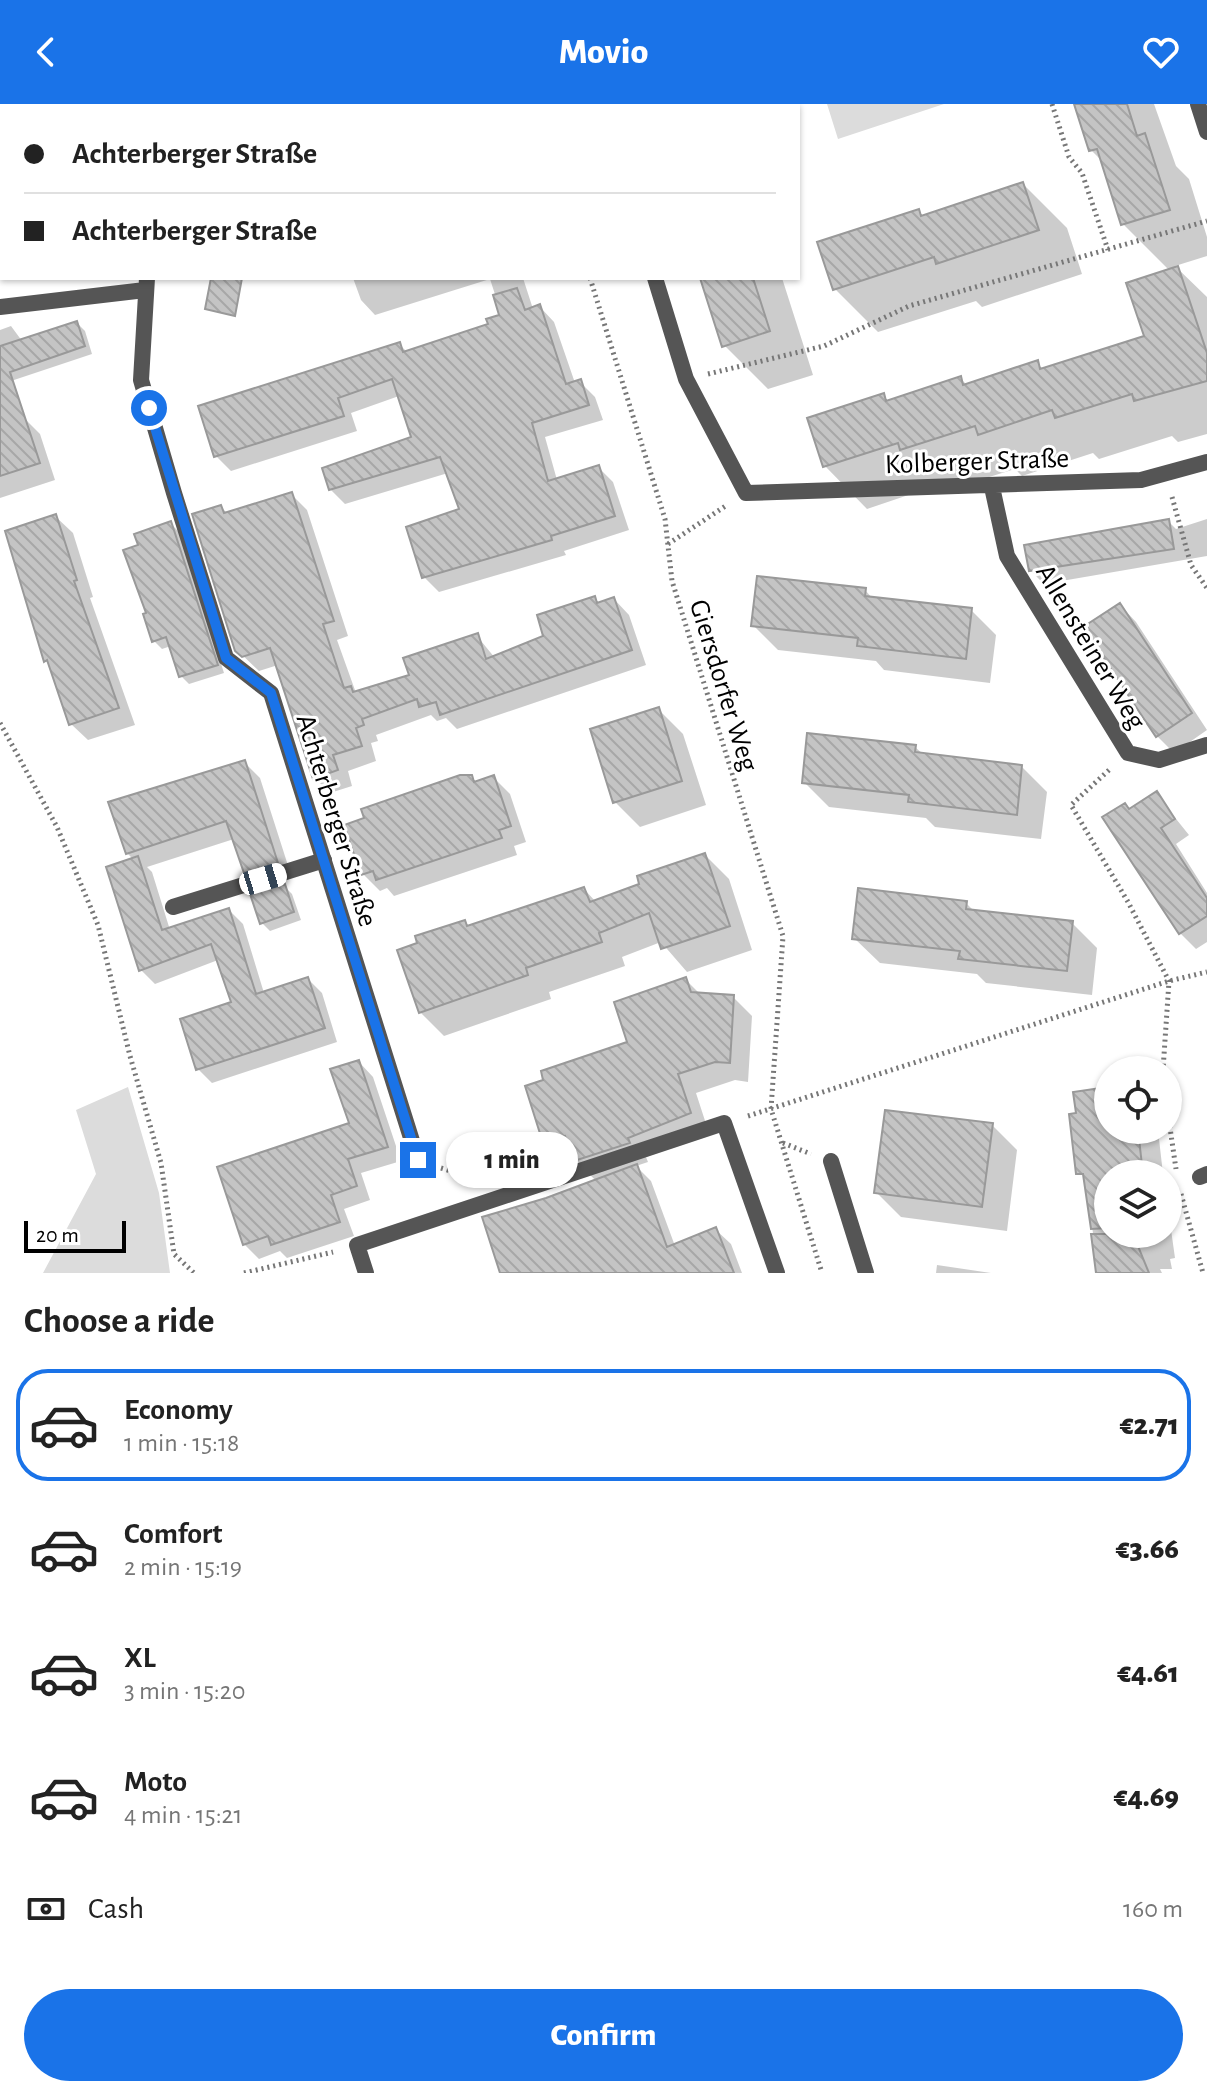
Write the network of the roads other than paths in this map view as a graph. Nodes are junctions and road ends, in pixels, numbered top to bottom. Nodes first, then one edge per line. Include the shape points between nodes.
1 (1198, 104) edge
2 (1207, 132) edge
3 (656, 280) edge
4 (146, 284) edge
5 (0, 307) edge
6 (1207, 462) edge
7 (992, 487) junction
8 (1207, 745) edge
9 (324, 860) junction
10 (173, 907) dead end
11 (418, 1160) road end
12 (831, 1161) dead end
13 (366, 1273) edge
14 (777, 1273) edge
15 (866, 1273) edge

1 - 2 street
3 - 7 street, Kolberger Straße via 686,379 746,493
4 - 5 street
4 - 9 street, Achterberger Straße via 141,380 221,643 226,658 271,693
6 - 7 street, Kolberger Straße via 1141,480
7 - 8 street, Allensteiner Weg via 1007,556 1128,753 1159,760
9 - 10 street
9 - 11 street, Achterberger Straße
12 - 15 street
13 - 14 street via 357,1245 724,1123

